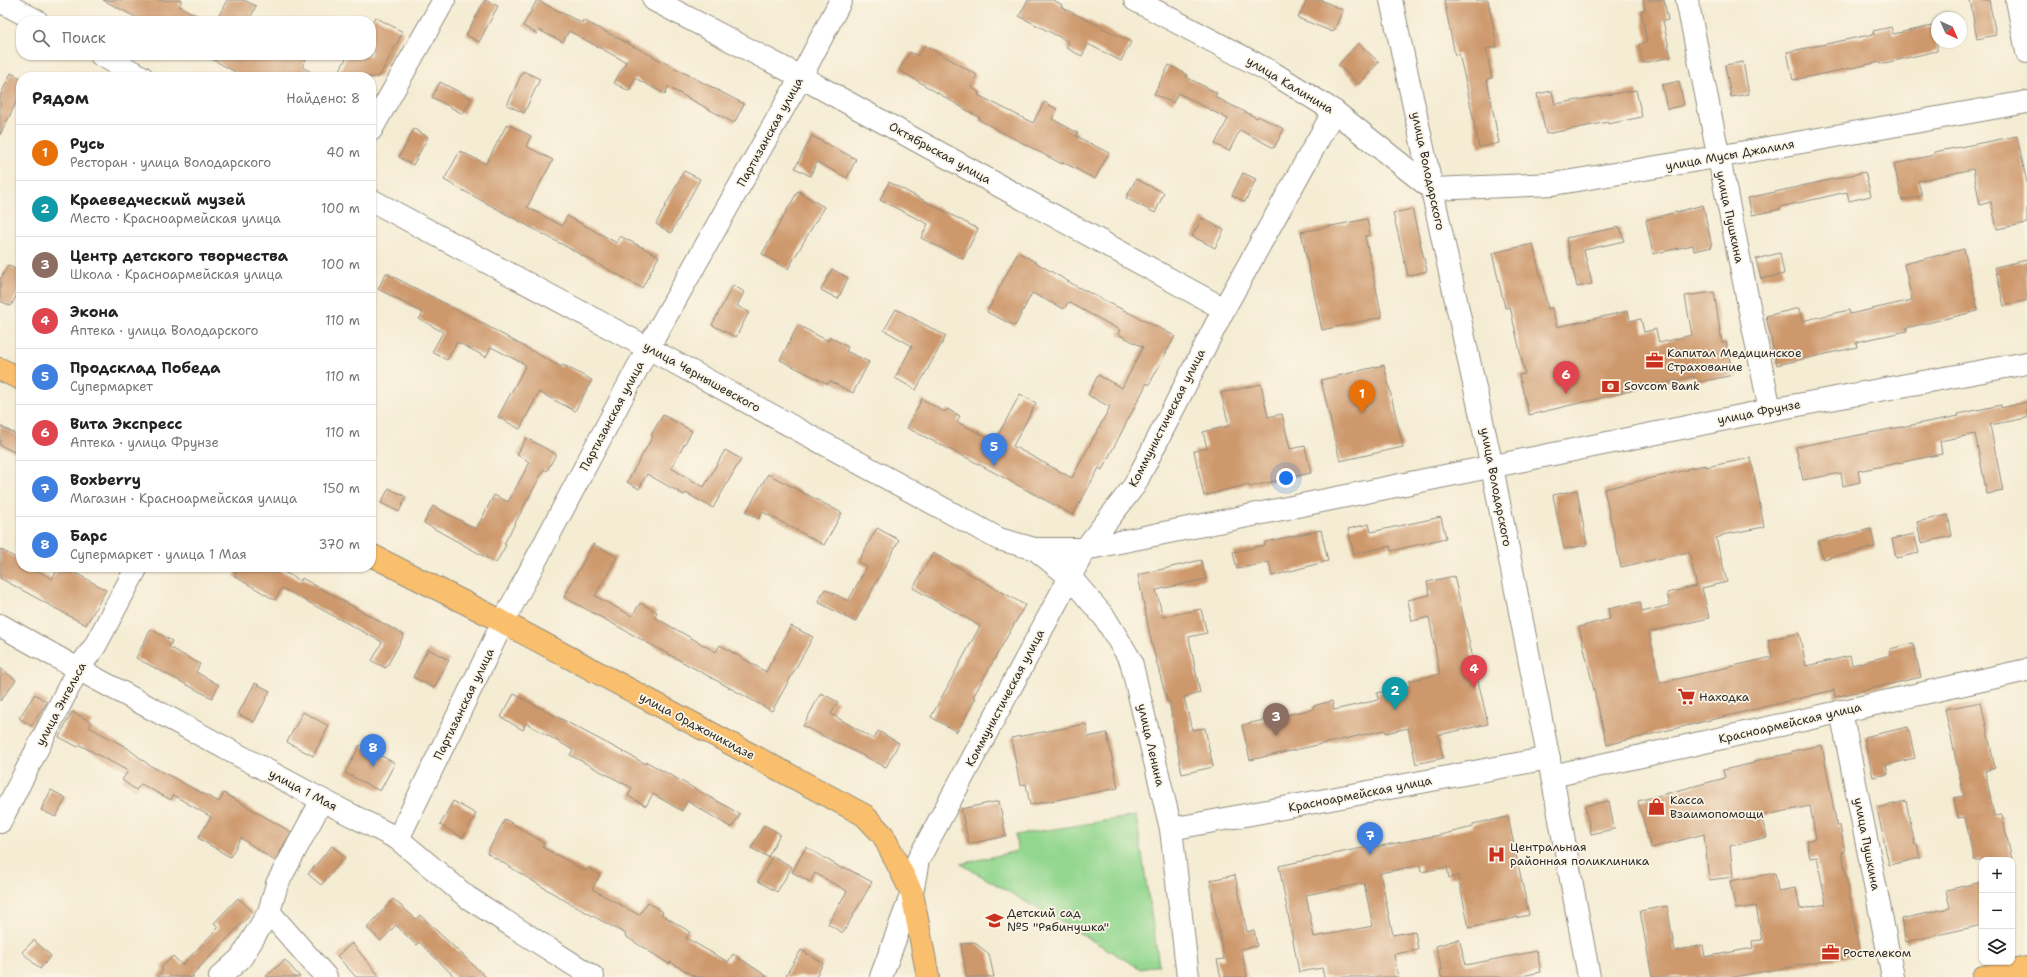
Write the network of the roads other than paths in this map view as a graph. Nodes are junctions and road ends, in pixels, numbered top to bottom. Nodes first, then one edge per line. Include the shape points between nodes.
1 (444, 0) edge
2 (654, 0) edge
3 (841, 0) edge
4 (1135, 0) edge
5 (1391, 0) edge
6 (1687, 0) edge
7 (2017, 0) edge
8 (0, 1) edge
9 (28, 16) edge
10 (2027, 52) edge
11 (110, 60) edge
12 (132, 72) edge
13 (801, 77) junction
14 (2027, 102) edge
15 (1334, 111) junction
16 (376, 121) edge
17 (1718, 157) junction
18 (1432, 189) junction
19 (376, 203) edge
20 (1224, 309) junction
21 (648, 348) junction
22 (2027, 363) edge
23 (0, 368) edge
24 (16, 376) edge
25 (1770, 410) junction
26 (1492, 467) junction
27 (1085, 549) junction
28 (1035, 550) junction
29 (376, 558) edge
30 (134, 572) edge
31 (1070, 577) junction
32 (503, 622) junction
33 (0, 625) edge
34 (78, 669) junction
35 (2027, 670) edge
36 (1841, 711) junction
37 (1551, 767) junction
38 (322, 800) junction
39 (0, 822) edge
40 (1171, 829) junction
41 (398, 839) junction
42 (912, 893) junction
43 (269, 912) junction
44 (2027, 968) edge
45 (220, 977) edge
46 (326, 977) edge
47 (593, 977) edge
48 (881, 977) edge
49 (928, 977) edge
50 (1188, 977) edge
51 (1589, 977) edge
52 (1893, 977) edge
53 (1983, 977) edge

1 - 16 street
2 - 13 street, Октябрьская улица
3 - 13 street, Партизанская улица
4 - 15 street, улица Калинина via 1273,73
5 - 18 street, улица Володарского
6 - 17 street, улица Пушкина
7 - 10 street
8 - 9 street
11 - 12 street
13 - 20 street, Октябрьская улица
13 - 21 street, Партизанская улица
14 - 17 street, улица Мусы Джалиля
15 - 18 street, улица Калинина
15 - 20 street, Коммунистическая улица
17 - 18 street, улица Мусы Джалиля via 1552,184
17 - 25 street, улица Пушкина
18 - 26 street, улица Володарского
19 - 21 street, улица Чернышевского
20 - 27 street, Коммунистическая улица via 1134,486
21 - 28 street, улица Чернышевского via 999,539
21 - 32 street, Партизанская улица
22 - 25 street, улица Фрунзе
23 - 24 main road
25 - 26 street, улица Фрунзе
26 - 27 street, улица Фрунзе
26 - 37 street, улица Володарского
27 - 28 street, улица Фрунзе
27 - 31 street, Коммунистическая улица
28 - 31 street, улица Ленина
29 - 32 main road, улица Орджоникидзе
30 - 34 street, улица Энгельса via 95,646
31 - 40 street, улица Ленина via 1105,618 1131,661
31 - 42 street, Коммунистическая улица via 918,860
32 - 41 street, Партизанская улица
32 - 42 main road, улица Орджоникидзе via 864,815 883,835
33 - 34 street, улица 1 Мая
34 - 38 street, улица 1 Мая
34 - 39 street, улица Энгельса
35 - 36 street, Красноармейская улица
36 - 37 street, Красноармейская улица
36 - 52 street, улица Пушкина
37 - 40 street, Красноармейская улица
37 - 51 street, улица Володарского
38 - 41 street, улица 1 Мая
38 - 43 street via 277,884
40 - 50 street, улица Ленина
41 - 47 street, улица 1 Мая via 467,897
42 - 48 street, Коммунистическая улица
42 - 49 main road, улица Орджоникидзе
43 - 45 street via 241,958
43 - 46 street
44 - 53 main road

